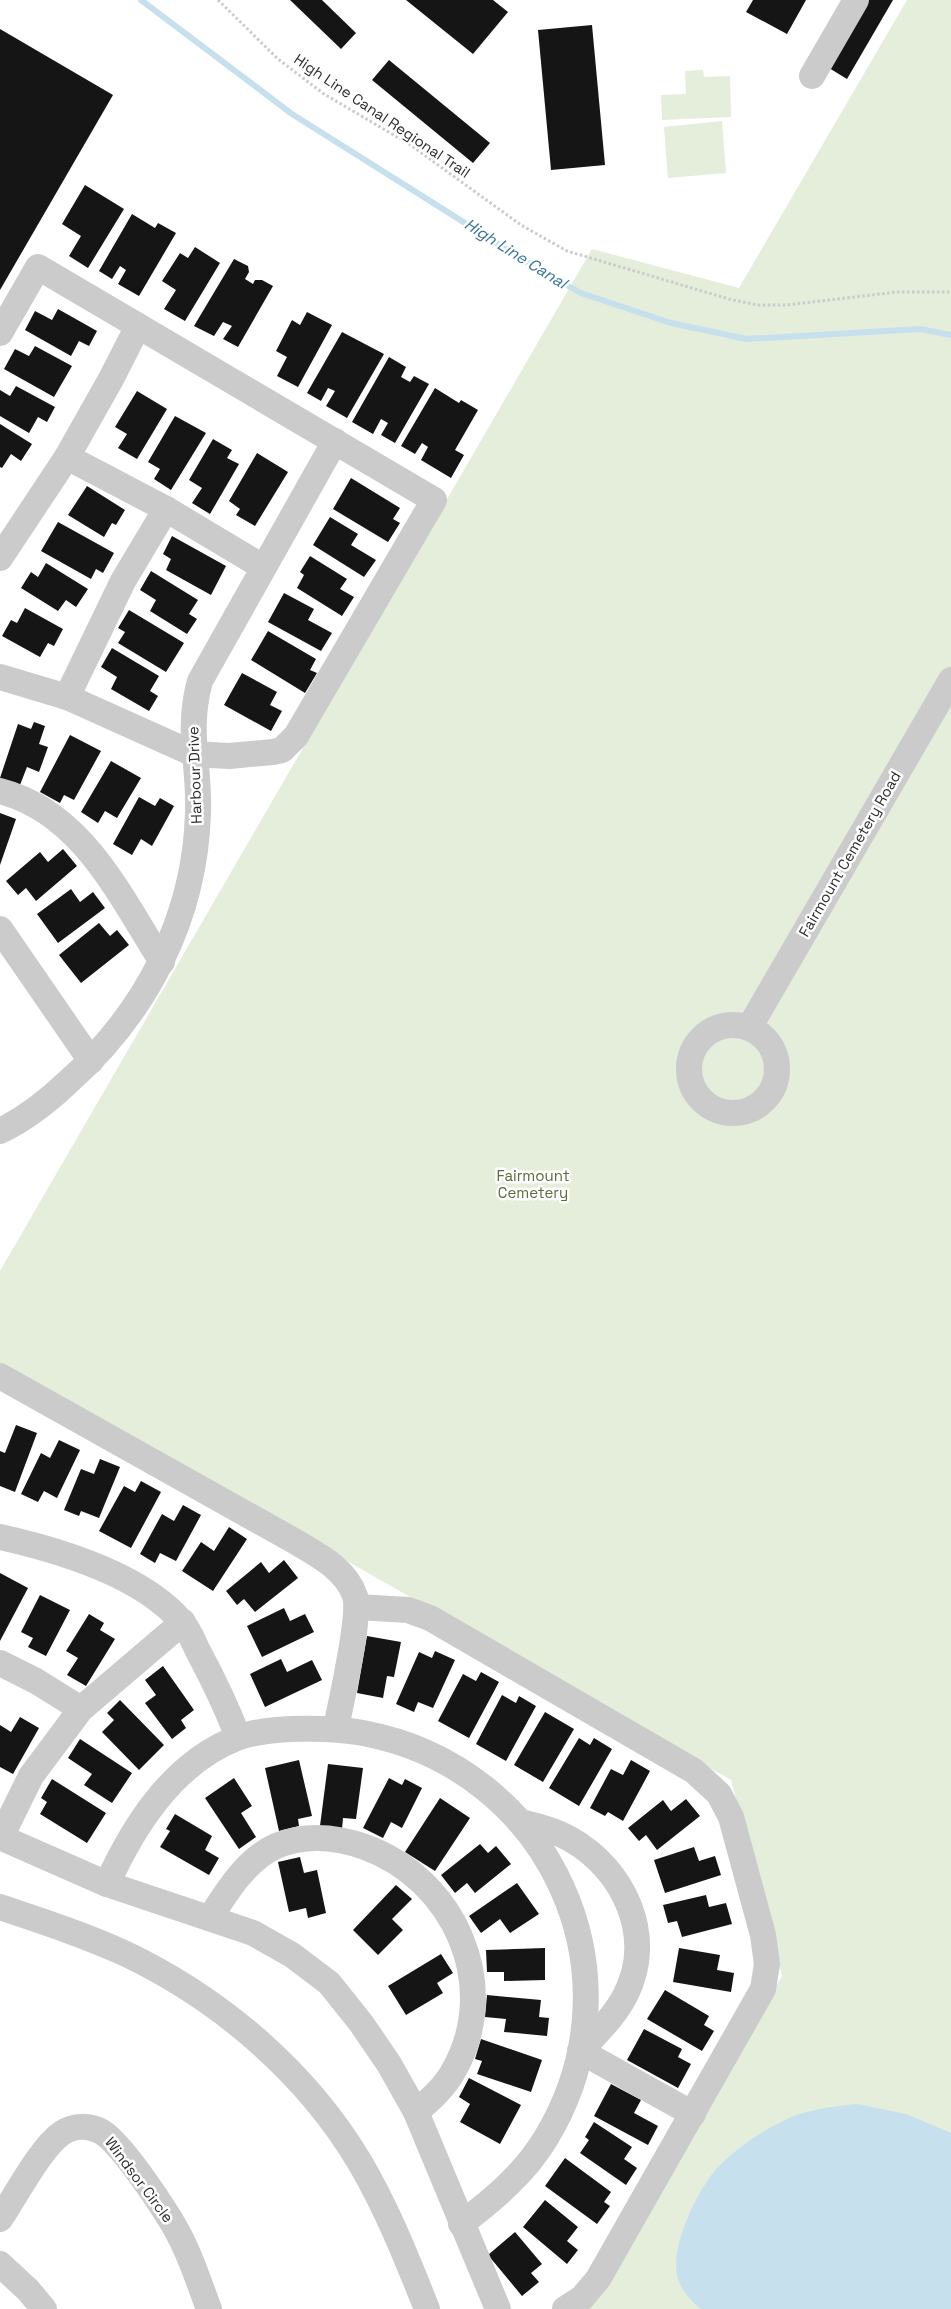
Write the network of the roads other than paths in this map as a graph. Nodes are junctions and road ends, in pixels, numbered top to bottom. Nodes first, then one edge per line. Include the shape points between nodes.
1 (856, 0) edge
2 (812, 76) dead end
3 (138, 326) junction
4 (0, 333) edge
5 (335, 441) junction
6 (67, 457) junction
7 (166, 509) junction
8 (0, 558) edge
9 (263, 567) junction
10 (0, 677) edge
11 (951, 680) edge
12 (67, 697) junction
13 (194, 754) junction
14 (0, 791) edge
15 (0, 929) edge
16 (162, 962) junction
17 (749, 1028) dead end
18 (91, 1061) junction
19 (3, 1123) edge
20 (0, 1376) edge
21 (0, 1537) edge
22 (357, 1607) junction
23 (183, 1622) junction
24 (0, 1663) edge
25 (80, 1709) junction
26 (336, 1728) junction
27 (238, 1737) junction
28 (520, 1822) junction
29 (1, 1837) edge
30 (107, 1884) junction
31 (0, 1907) edge
32 (210, 1918) junction
33 (580, 2050) junction
34 (416, 2112) junction
35 (693, 2114) junction
36 (0, 2219) edge
37 (461, 2224) junction
38 (0, 2264) edge
39 (44, 2309) edge
40 (209, 2309) edge
41 (427, 2309) edge
42 (498, 2309) edge
43 (565, 2309) edge

1 - 2 street
3 - 4 street via 38,267
3 - 5 street
3 - 6 street
5 - 9 street, Harbour Drive
5 - 13 street via 434,500 290,744 273,752 229,756
6 - 7 street
6 - 8 street
7 - 9 street
7 - 12 street via 123,581
9 - 13 street, Harbour Drive via 200,681 193,712
10 - 12 street
11 - 17 street, Fairmount Cemetery Road
12 - 13 street
13 - 16 street, Harbour Drive via 198,794 196,850 188,893
14 - 16 street via 38,806 83,843 100,864
15 - 18 street
16 - 18 street, Harbour Drive via 133,1009
18 - 19 street, Harbour Drive via 59,1091
20 - 22 street via 322,1557 351,1587
21 - 23 street via 58,1553 112,1574 147,1593
22 - 26 street
22 - 35 street via 408,1610 430,1618 694,1771 719,1794 734,1828 763,1935 767,1964 763,1989
23 - 25 street
23 - 27 street
24 - 25 street
25 - 29 street via 31,1776
26 - 27 street
26 - 28 street via 396,1740 438,1758 482,1788
27 - 30 street via 191,1766 168,1787 136,1827
28 - 33 street via 556,1871 580,1936 585,1993
28 - 33 street via 561,1834 594,1855 621,1888 633,1917 637,1959 631,1982 613,2015
29 - 30 street
30 - 32 street
31 - 41 street via 95,1941 141,1962 206,2000 268,2051 315,2100 354,2153 382,2203
32 - 34 street via 272,1943 329,1983 381,2052
32 - 34 street via 237,1879 257,1858 275,1847 306,1839 340,1839 375,1851 406,1868 432,1890 452,1917 464,1942 473,1980 472,2013 454,2071
33 - 35 street
33 - 37 street via 562,2106 534,2156 505,2188
34 - 37 street
35 - 43 street via 592,2288
36 - 40 street, Windsor Circle via 46,2151 63,2132 89,2127 102,2133 128,2161 168,2214
37 - 42 street
38 - 39 street

